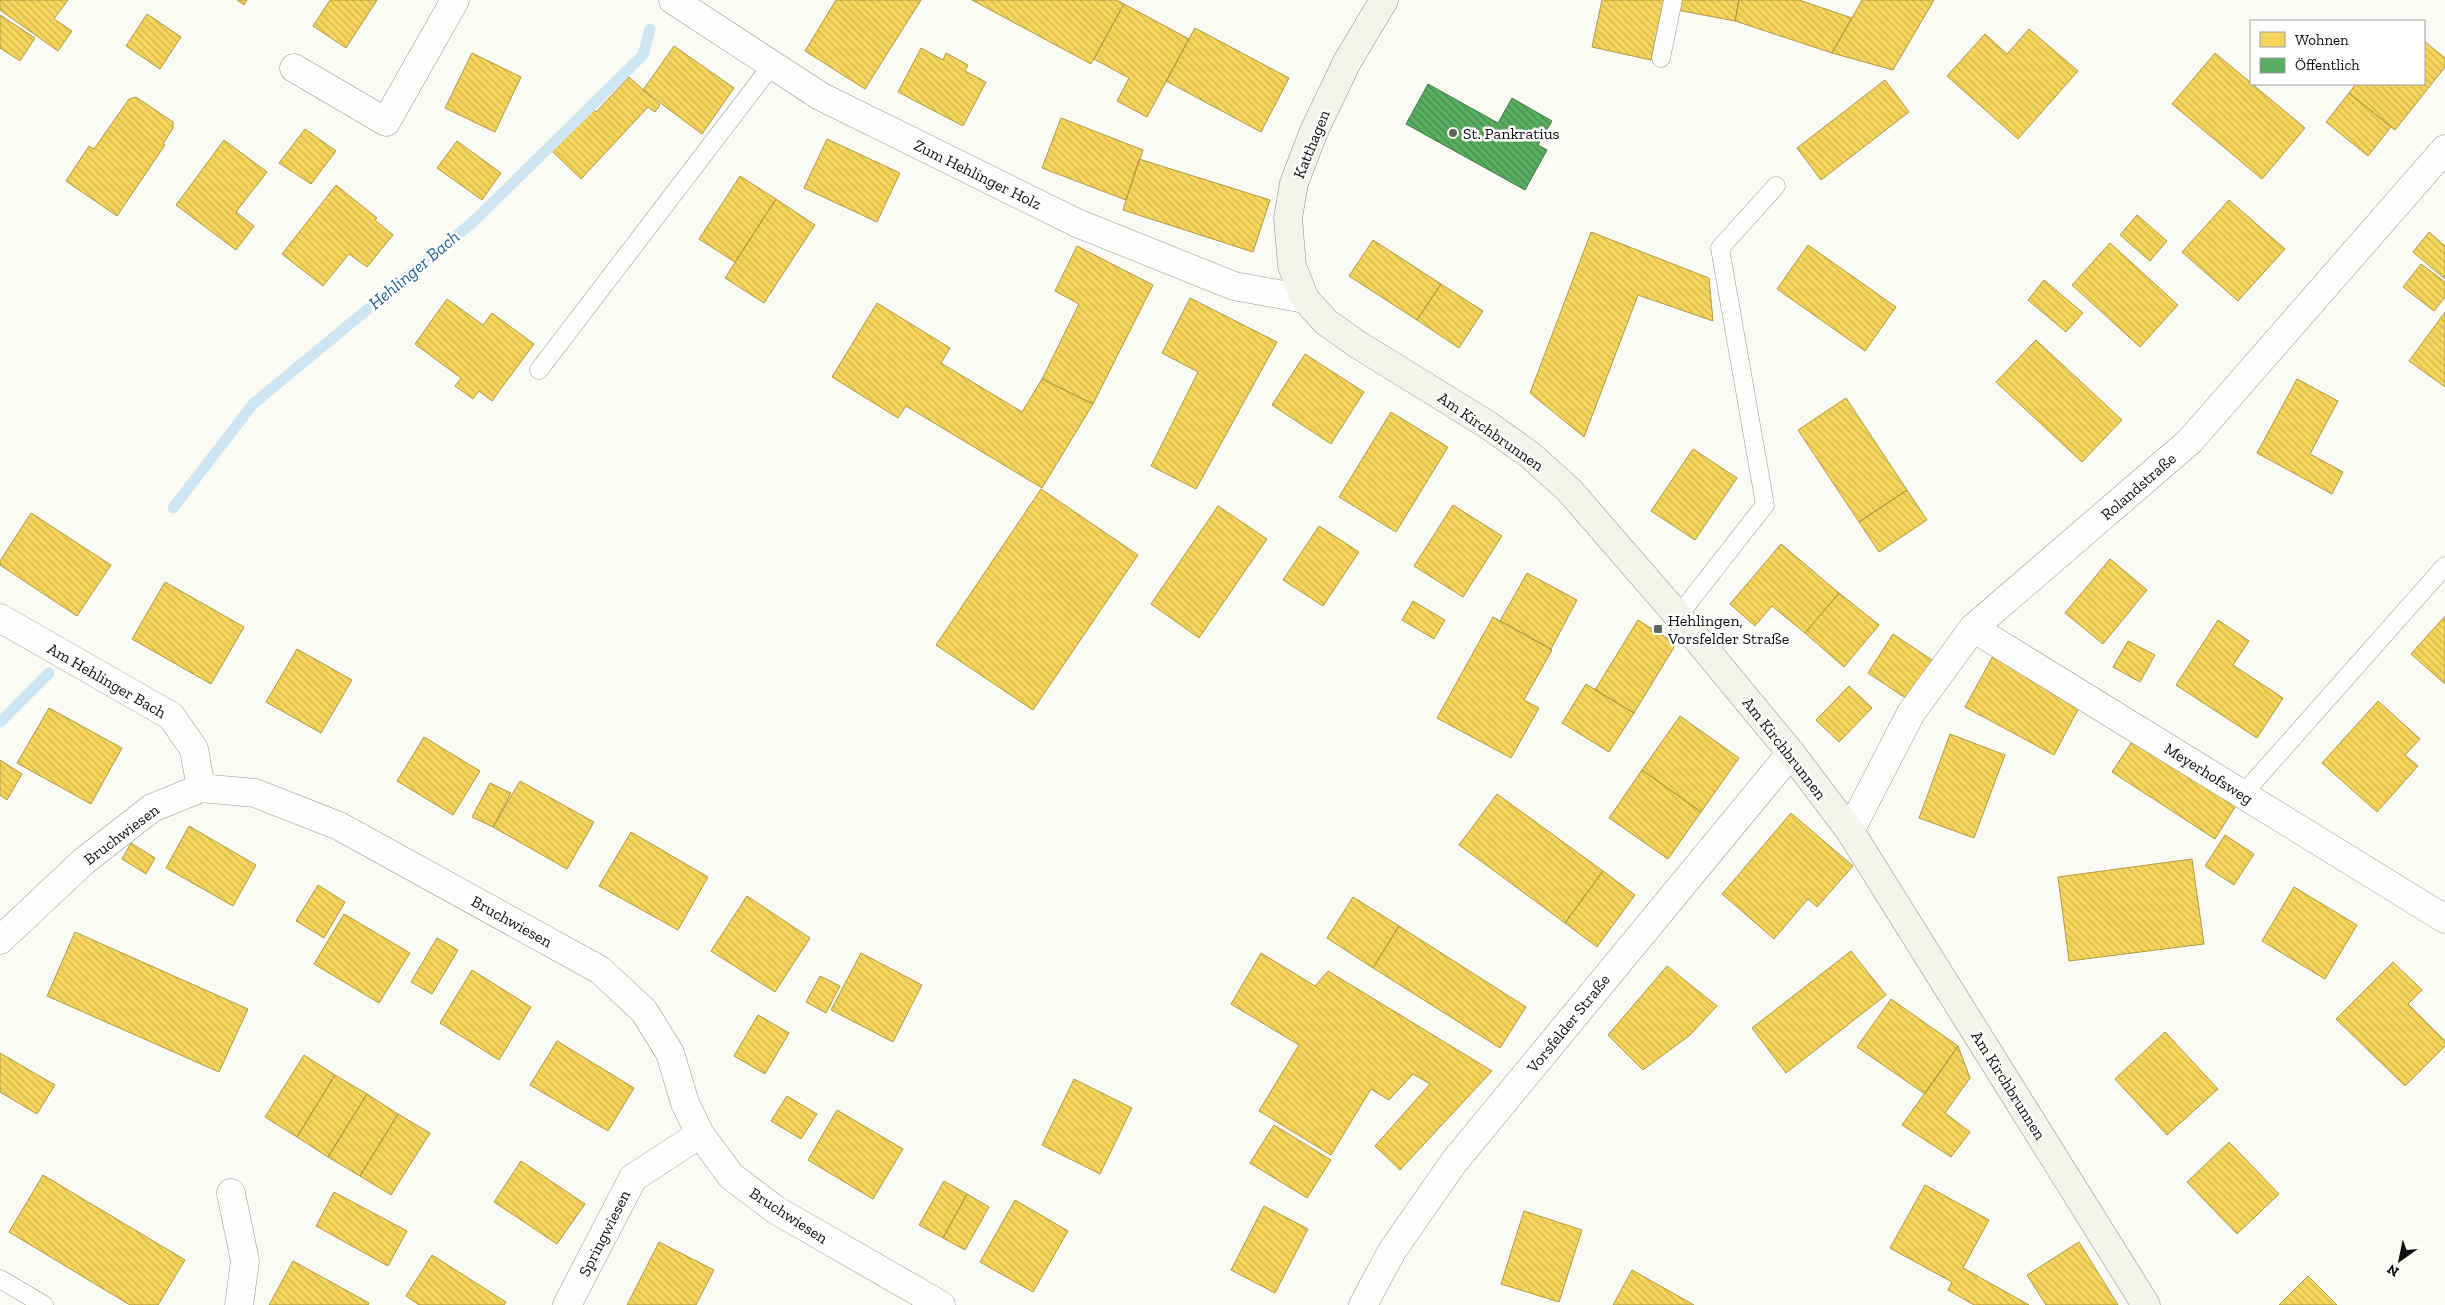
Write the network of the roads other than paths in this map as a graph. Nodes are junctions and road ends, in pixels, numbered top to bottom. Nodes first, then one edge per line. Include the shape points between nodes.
1 (454, 0) edge
2 (673, 0) edge
3 (1384, 0) edge
4 (1673, 0) edge
5 (1661, 58) dead end
6 (772, 65) junction
7 (294, 68) dead end
8 (2445, 149) edge
9 (1776, 186) dead end
10 (1305, 299) junction
11 (539, 370) dead end
12 (2445, 566) edge
13 (1678, 616) junction
14 (0, 618) edge
15 (1973, 628) junction
16 (1791, 753) junction
17 (201, 788) junction
18 (2243, 794) junction
19 (1850, 831) junction
20 (2445, 919) edge
21 (0, 940) edge
22 (700, 1134) junction
23 (231, 1193) dead end
24 (0, 1279) edge
25 (44, 1305) edge
26 (239, 1305) edge
27 (567, 1305) edge
28 (941, 1305) edge
29 (1363, 1305) edge
30 (2146, 1305) edge

1 - 7 street via 386,122
2 - 6 street, Zum Hehlinger Holz
3 - 10 main road, Katthagen via 1339,79 1294,183 1288,218 1291,256
4 - 5 lane
6 - 10 street, Zum Hehlinger Holz via 820,96 1077,222 1234,286
6 - 11 lane
8 - 15 street, Rolandstraße via 2190,441
9 - 13 lane via 1720,248 1765,505
10 - 13 main road, Am Kirchbrunnen via 1326,322 1357,344 1488,425 1530,455 1569,490
12 - 18 lane
13 - 16 main road, Am Kirchbrunnen
14 - 17 street, Am Hehlinger Bach via 171,716 194,749
15 - 18 street, Meyerhofsweg
15 - 19 street, Rolandstraße via 1911,713
16 - 19 main road, Am Kirchbrunnen
16 - 29 street, Vorsfelder Straße via 1454,1162 1392,1251
17 - 21 street, Bruchwiesen via 152,808 84,861
17 - 22 street, Bruchwiesen via 255,792 339,826 600,970 644,1011 670,1053 685,1103
18 - 20 street, Meyerhofsweg
19 - 30 main road, Am Kirchbrunnen
22 - 27 street, Springwiesen via 633,1178
22 - 28 street, Bruchwiesen via 730,1176 776,1210
23 - 26 street via 245,1261
24 - 25 lane

